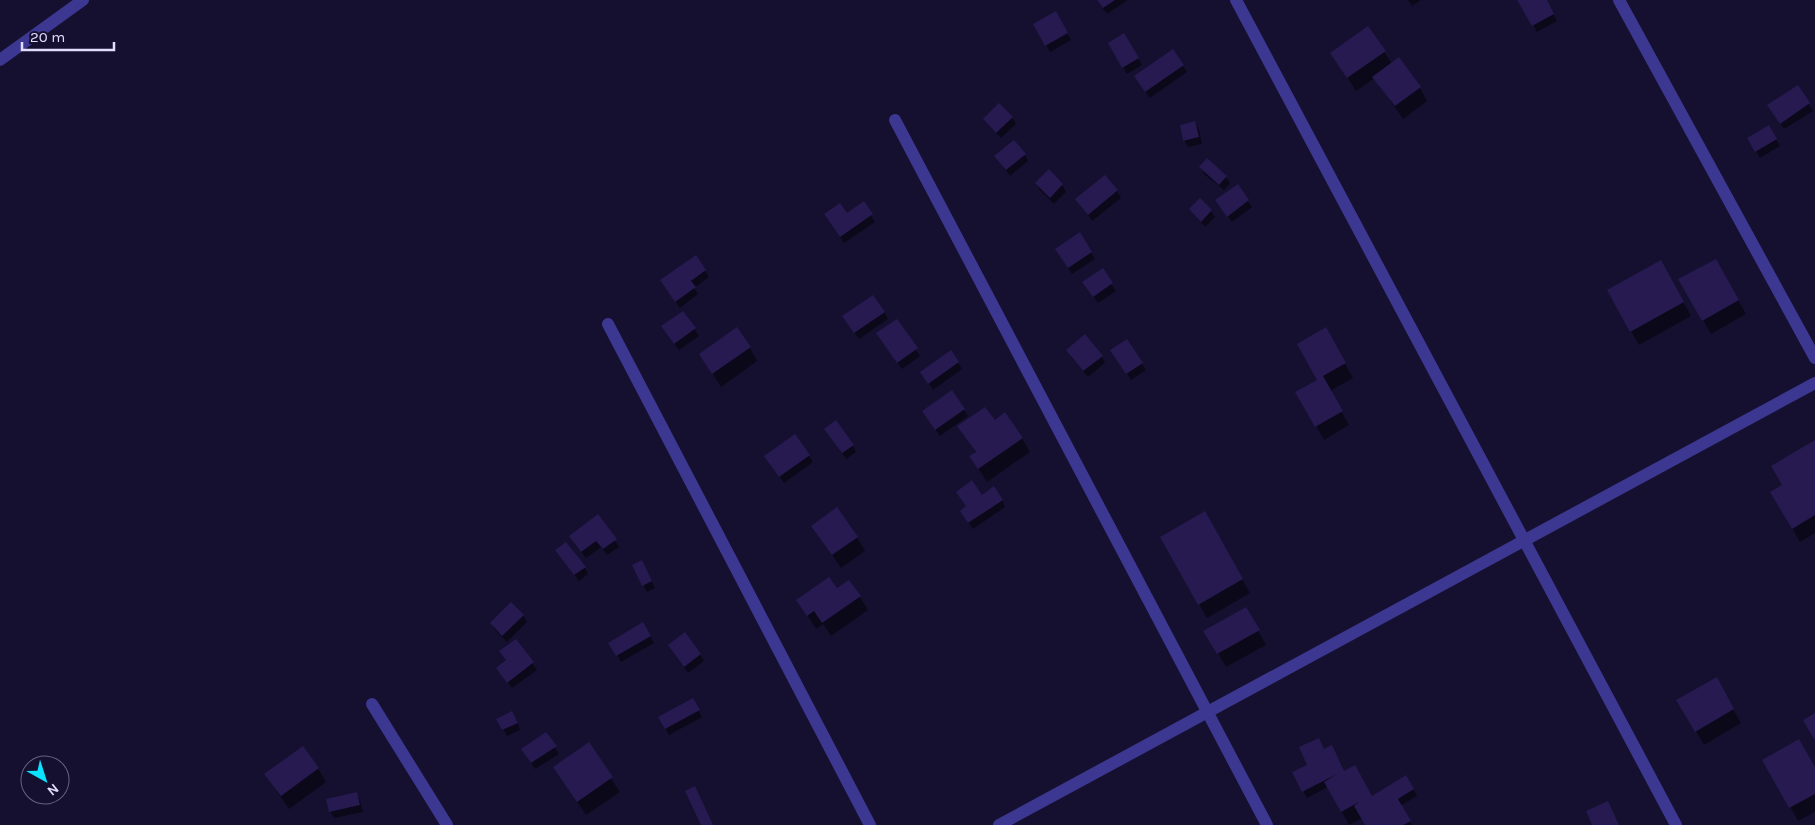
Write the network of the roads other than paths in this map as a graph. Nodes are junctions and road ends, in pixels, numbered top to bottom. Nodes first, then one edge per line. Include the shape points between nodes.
1 (83, 0) edge
2 (1236, 0) edge
3 (1619, 0) edge
4 (0, 60) edge
5 (895, 120) dead end
6 (608, 324) dead end
7 (1815, 358) edge
8 (1815, 383) edge
9 (1524, 541) junction
10 (372, 704) dead end
11 (1207, 713) junction
12 (447, 825) edge
13 (870, 825) edge
14 (999, 825) edge
15 (1267, 825) edge
16 (1676, 825) edge

1 - 4 street
2 - 9 street
3 - 7 street
5 - 11 street
6 - 13 street
8 - 9 street
9 - 11 street
9 - 16 street
10 - 12 street
11 - 14 street
11 - 15 street

